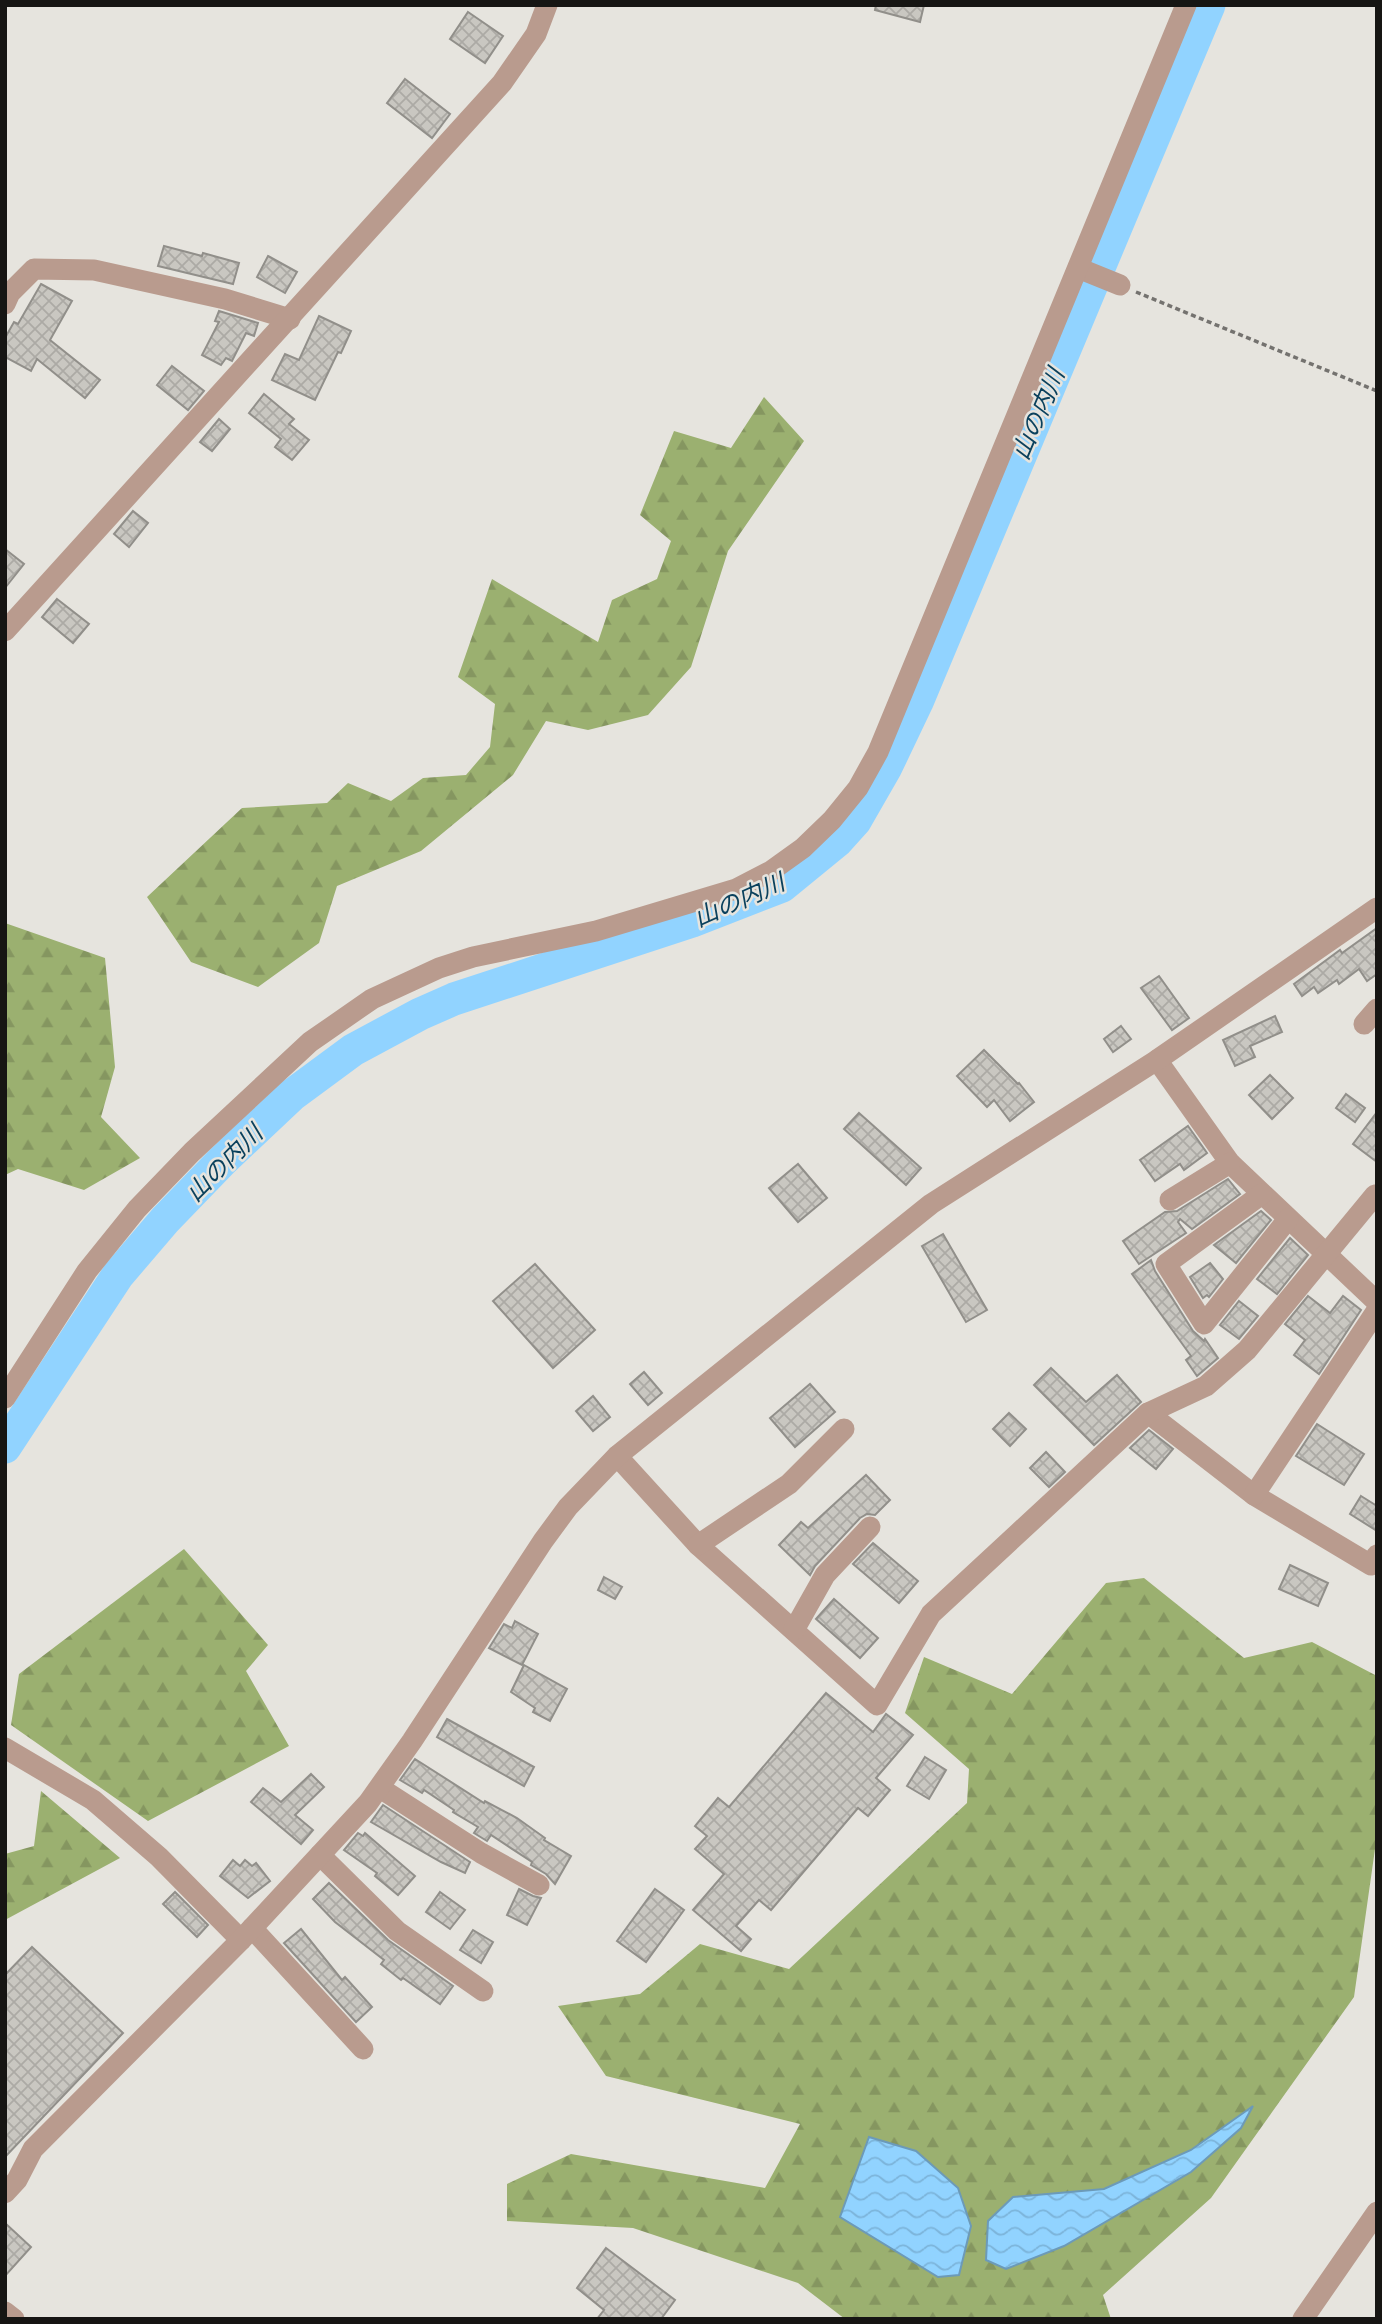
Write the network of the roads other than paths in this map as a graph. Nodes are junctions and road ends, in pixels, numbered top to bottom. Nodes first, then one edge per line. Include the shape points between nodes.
1 (547, 5) edge
2 (1186, 5) edge
3 (1078, 268) junction
4 (1121, 285) road end
5 (5, 304) edge
6 (290, 319) junction
7 (5, 631) edge
8 (1377, 908) edge
9 (1157, 1060) junction
10 (1230, 1163) junction
11 (1262, 1194) junction
12 (1377, 1197) edge
13 (1170, 1200) dead end
14 (1288, 1219) junction
15 (1324, 1254) junction
16 (1377, 1302) edge
17 (1377, 1310) edge
18 (5, 1398) edge
19 (1149, 1413) junction
20 (844, 1429) dead end
21 (617, 1456) junction
22 (1254, 1495) junction
23 (870, 1527) dead end
24 (698, 1545) junction
25 (1377, 1555) edge
26 (794, 1630) junction
27 (5, 1748) edge
28 (380, 1787) junction
29 (320, 1856) junction
30 (539, 1885) dead end
31 (247, 1934) junction
32 (483, 1992) dead end
33 (363, 2049) dead end
34 (5, 2193) edge
35 (1376, 2215) edge
36 (5, 2312) edge
37 (14, 2319) edge
38 (1303, 2319) edge

1 - 6 street via 536,34 502,83
2 - 3 street
3 - 4 street
3 - 18 street via 878,752 858,788 832,820 782,863 736,888 596,931 439,968 340,1019 280,1067 137,1209 88,1271
5 - 6 street via 34,269 94,271 225,299
6 - 7 street
8 - 9 street
9 - 10 street
9 - 21 street via 931,1204
10 - 11 street
10 - 13 street
11 - 14 street
11 - 14 street via 1166,1264 1205,1324
12 - 15 street
14 - 15 street
15 - 16 street
15 - 19 street via 1247,1350 1206,1386
17 - 22 street
19 - 22 street
19 - 26 street via 931,1614 877,1705
20 - 24 street via 789,1484
21 - 24 street
21 - 28 street via 543,1541
22 - 25 street via 1371,1565
23 - 26 street via 825,1575
24 - 26 street
27 - 31 street via 93,1800
28 - 29 street
28 - 30 street
29 - 31 street
29 - 32 street via 397,1931
31 - 33 street
31 - 34 street via 33,2148
35 - 38 street
36 - 37 street

